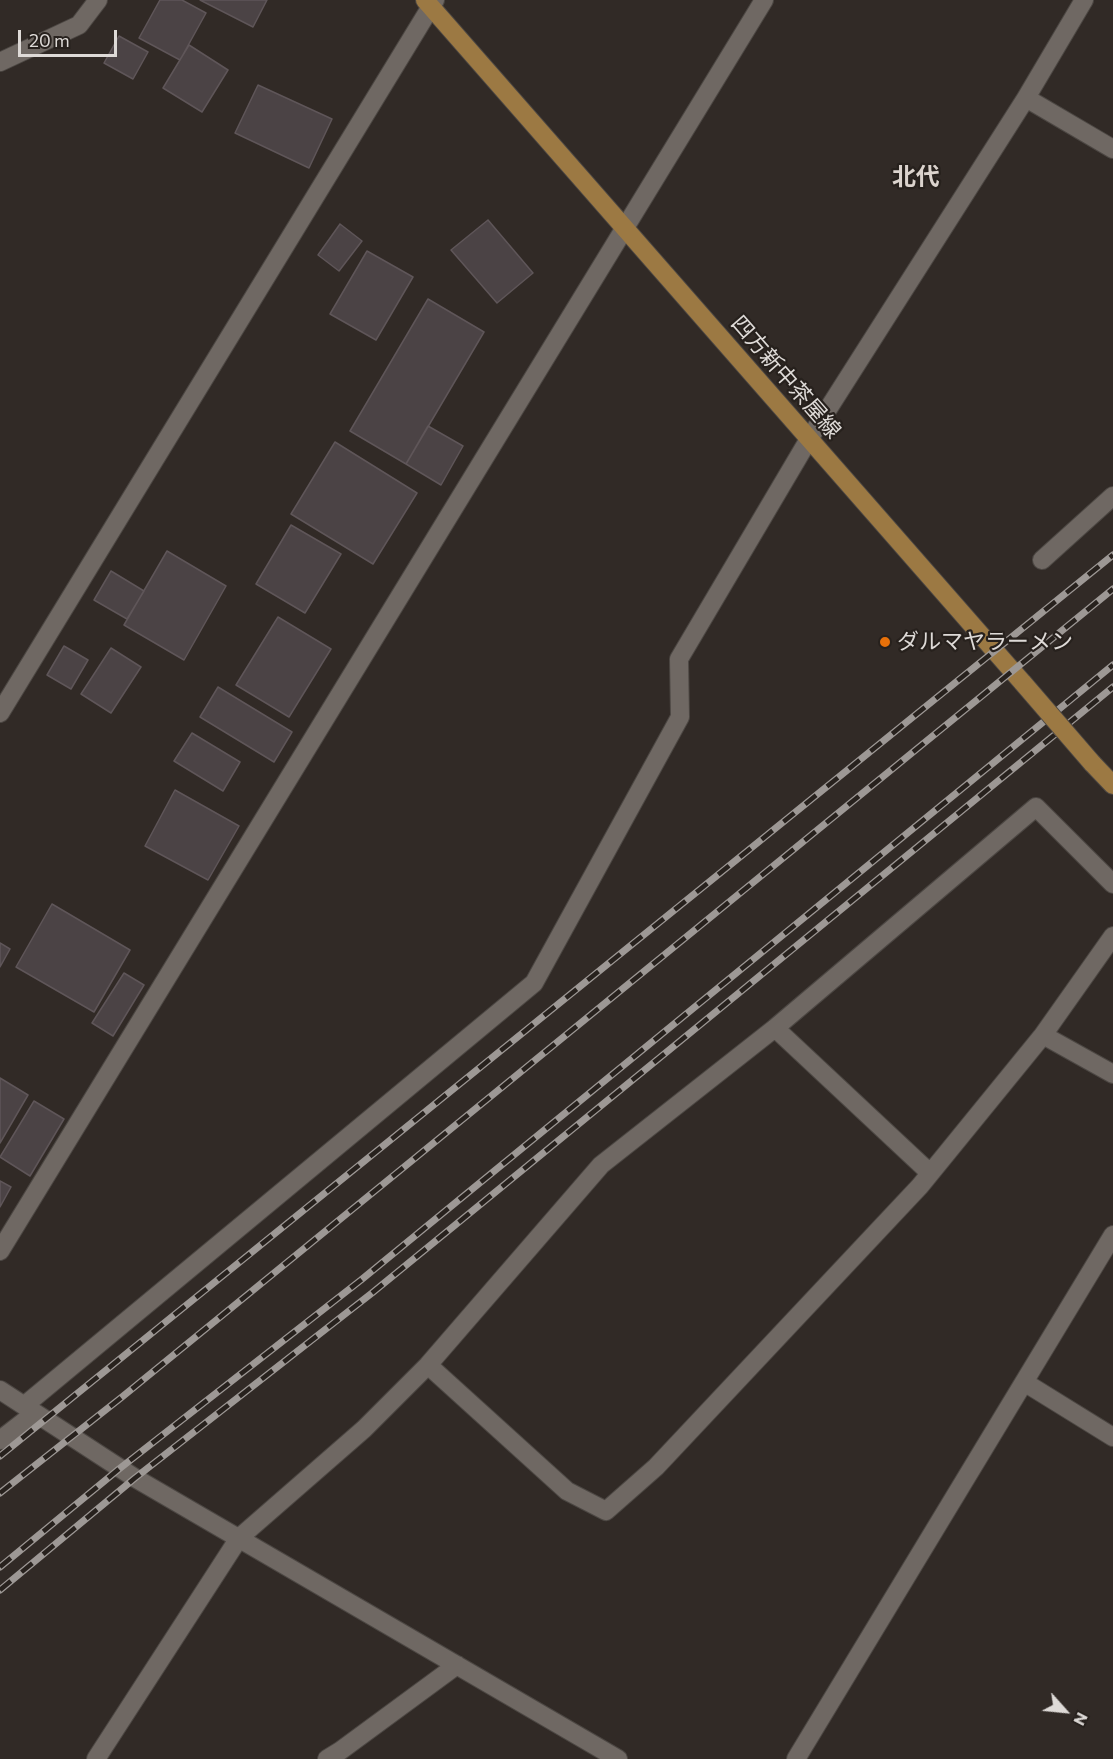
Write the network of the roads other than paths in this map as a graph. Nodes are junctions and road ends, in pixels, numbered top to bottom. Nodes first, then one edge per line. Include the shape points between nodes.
1 (98, 0) edge
2 (764, 0) edge
3 (1084, 0) edge
4 (430, 2) edge
5 (0, 62) edge
6 (1026, 98) junction
7 (1113, 149) edge
8 (625, 230) junction
9 (809, 439) junction
10 (1113, 496) edge
11 (1042, 560) dead end
12 (0, 713) edge
13 (1113, 785) edge
14 (1113, 885) edge
15 (1113, 936) edge
16 (775, 1028) junction
17 (1043, 1035) junction
18 (1113, 1074) edge
19 (930, 1173) junction
20 (1113, 1235) edge
21 (0, 1251) edge
22 (428, 1365) junction
23 (1024, 1382) junction
24 (0, 1389) edge
25 (30, 1409) junction
26 (1113, 1437) edge
27 (0, 1440) edge
28 (239, 1538) junction
29 (457, 1665) junction
30 (96, 1759) edge
31 (327, 1759) edge
32 (618, 1759) edge
33 (796, 1759) edge

1 - 5 street via 79,25
2 - 8 street
3 - 6 street
4 - 8 main road, 四方新中茶屋線
4 - 12 street
6 - 7 street
6 - 9 street
8 - 9 main road, 四方新中茶屋線
8 - 21 street
9 - 13 main road, 四方新中茶屋線, bridge
9 - 25 street via 679,659 680,717 534,983
10 - 11 street
14 - 16 street via 1036,807
15 - 17 street
16 - 19 street
16 - 22 street via 601,1165
17 - 18 street
17 - 19 street
19 - 22 street via 656,1467 606,1511 567,1491
20 - 23 street
22 - 28 street via 364,1429
23 - 26 street
23 - 33 street
24 - 25 street
25 - 27 street
25 - 28 street via 135,1479
28 - 29 street
28 - 30 street
29 - 31 street
29 - 32 street

